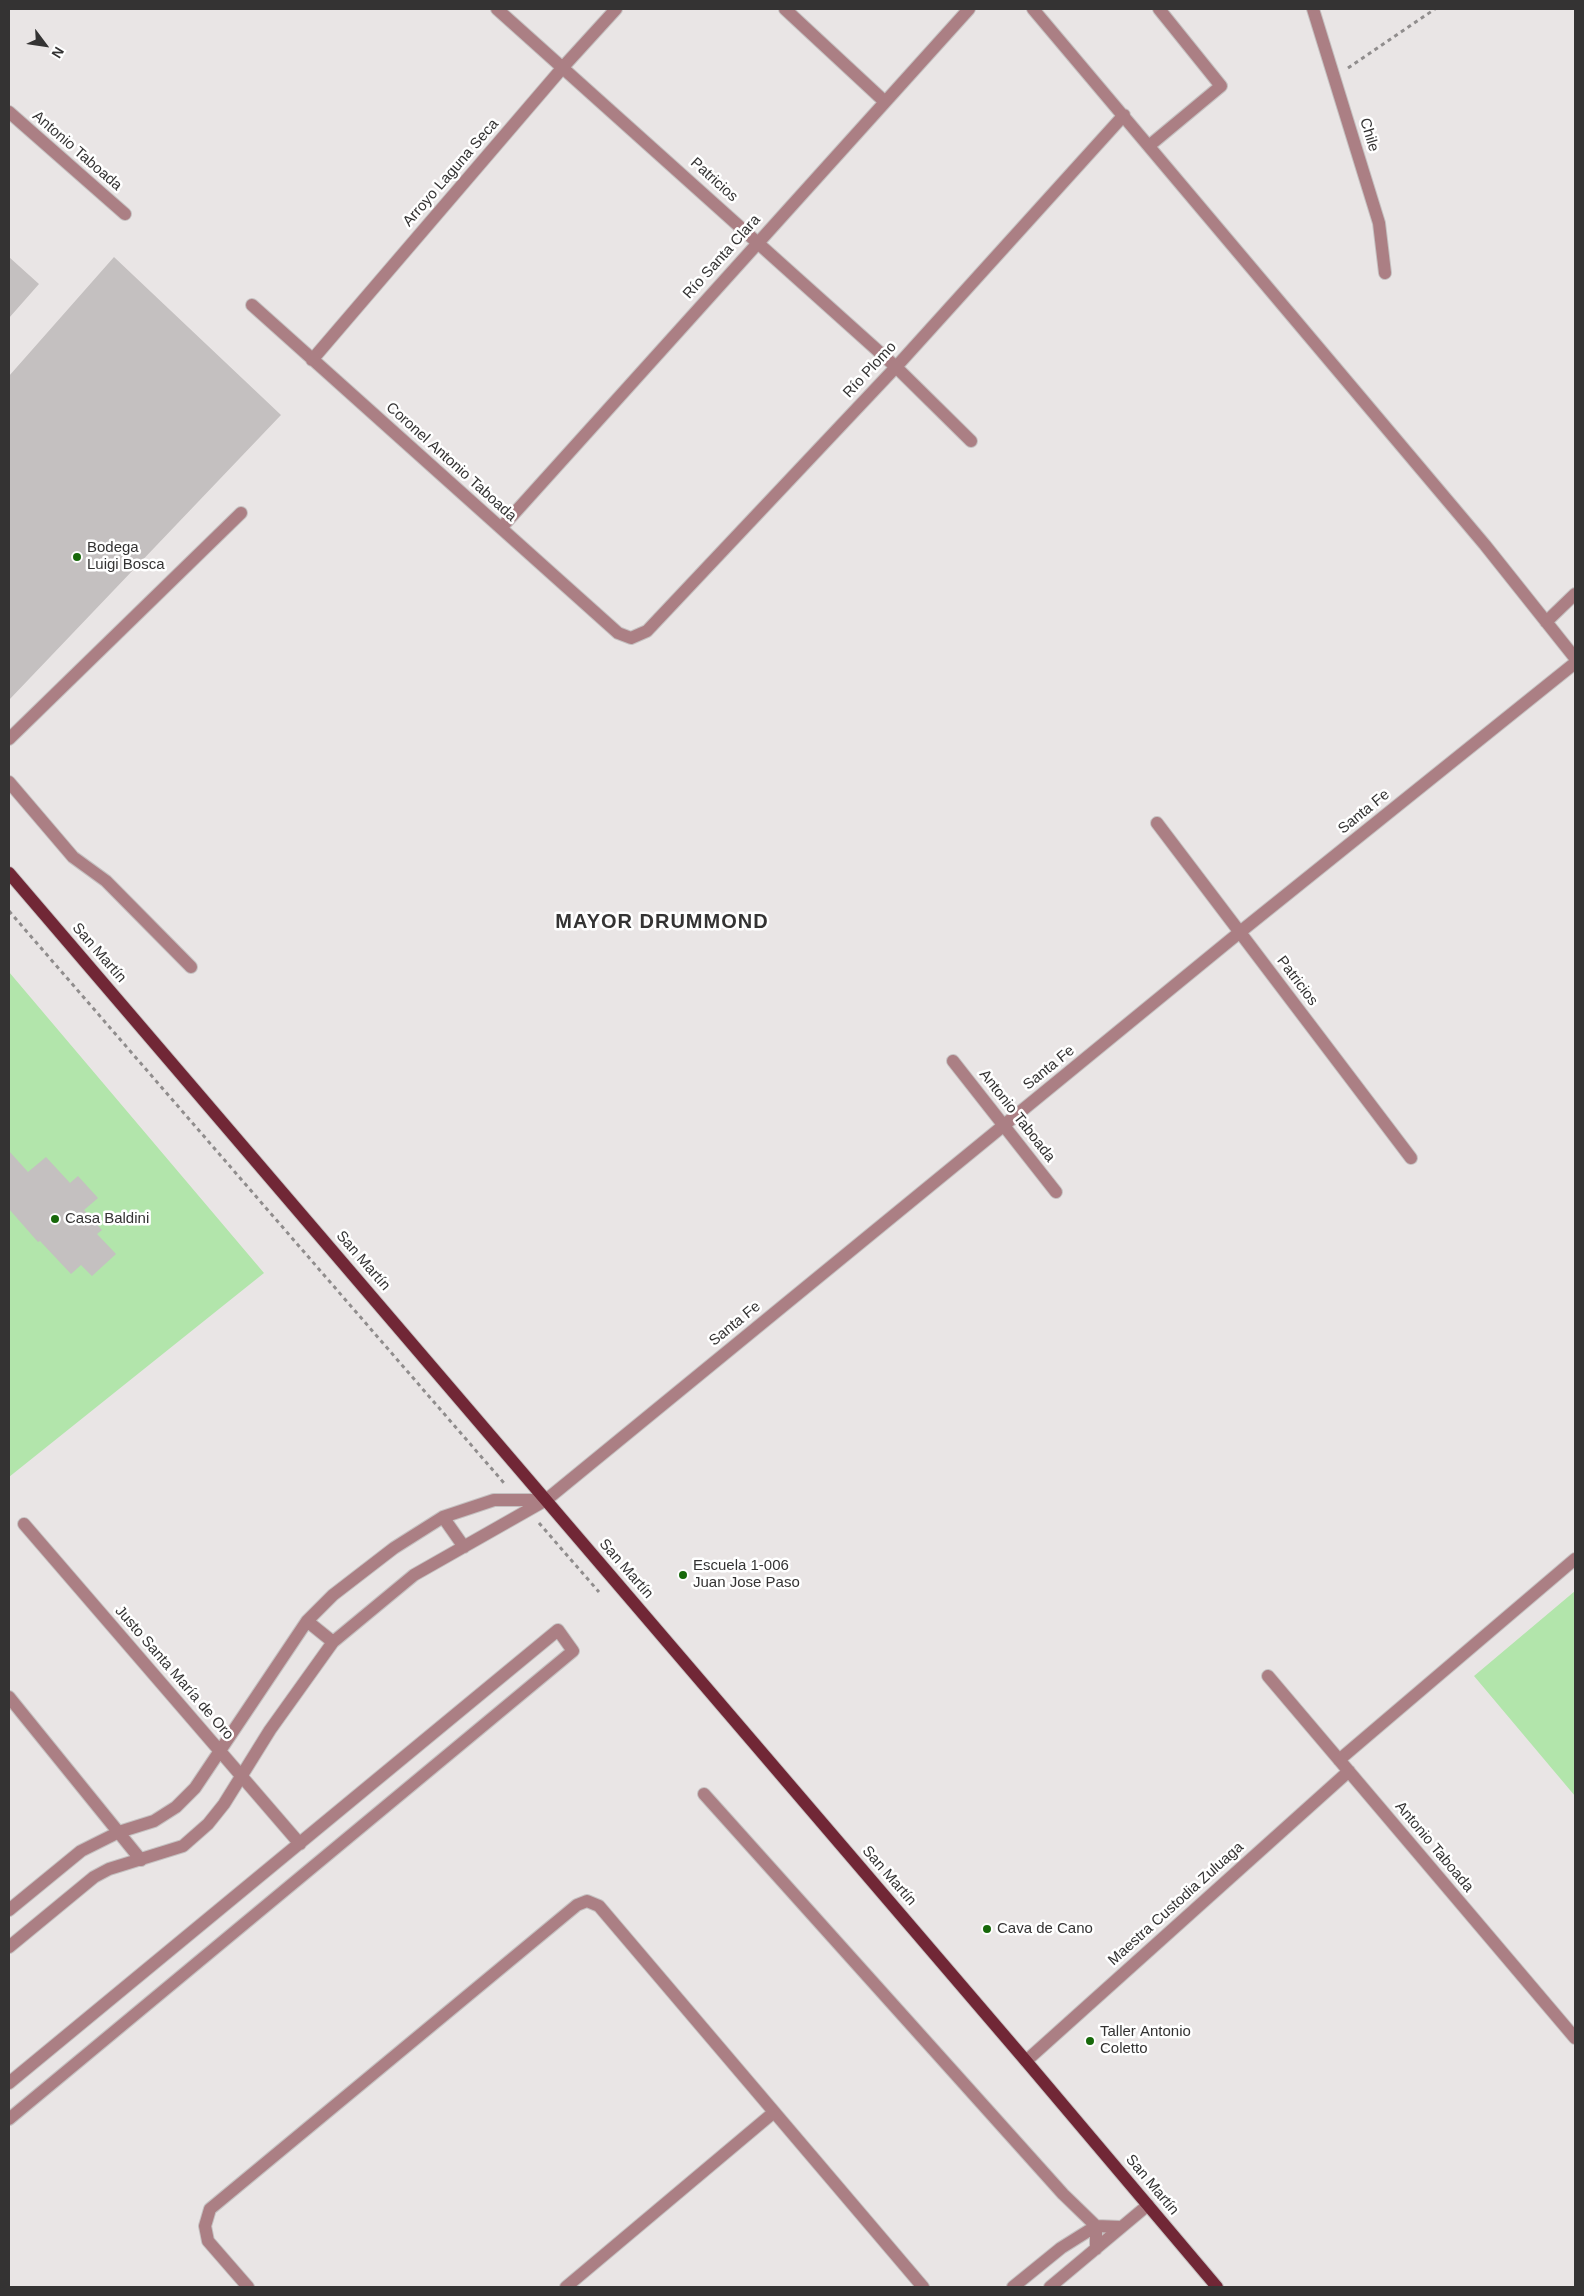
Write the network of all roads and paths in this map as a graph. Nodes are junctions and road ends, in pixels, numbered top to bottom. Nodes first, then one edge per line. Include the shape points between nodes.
1 (497, 9) edge
2 (616, 9) edge
3 (785, 9) edge
4 (969, 9) edge
5 (1033, 9) edge
6 (1159, 9) edge
7 (1313, 9) edge
8 (1435, 9) edge
9 (564, 66) junction
10 (1335, 77) junction
11 (884, 101) junction
12 (9, 112) edge
13 (1124, 114) junction
14 (1150, 145) junction
15 (125, 214) dead end
16 (757, 241) junction
17 (1385, 273) dead end
18 (252, 305) dead end
19 (312, 360) junction
20 (896, 367) junction
21 (971, 441) dead end
22 (242, 513) dead end
23 (501, 528) junction
24 (1575, 594) edge
25 (1546, 622) junction
26 (631, 638) joint
27 (1575, 658) edge
28 (1575, 664) edge
29 (9, 739) edge
30 (9, 782) edge
31 (1157, 823) dead end
32 (9, 873) edge
33 (9, 911) edge
34 (1240, 932) junction
35 (191, 967) dead end
36 (953, 1061) dead end
37 (1004, 1126) junction
38 (1411, 1158) dead end
39 (1056, 1192) dead end
40 (519, 1500) junction
41 (546, 1500) junction
42 (528, 1510) junction
43 (443, 1517) junction
44 (24, 1524) dead end
45 (464, 1546) junction
46 (1575, 1559) edge
47 (605, 1599) dead end
48 (307, 1621) junction
49 (333, 1642) junction
50 (1268, 1676) dead end
51 (9, 1697) edge
52 (219, 1751) junction
53 (1339, 1760) junction
54 (1349, 1771) junction
55 (242, 1775) junction
56 (704, 1794) dead end
57 (119, 1832) junction
58 (300, 1844) junction
59 (141, 1860) junction
60 (9, 1910) edge
61 (9, 1947) edge
62 (1575, 2038) edge
63 (1026, 2060) junction
64 (9, 2084) edge
65 (773, 2113) junction
66 (9, 2119) edge
67 (1148, 2204) junction
68 (1096, 2226) junction
69 (1121, 2227) junction
70 (1096, 2249) junction
71 (248, 2287) edge
72 (566, 2287) edge
73 (923, 2287) edge
74 (1013, 2287) edge
75 (1050, 2287) edge
76 (1217, 2287) edge

1 - 9 street, Patricios
2 - 9 street, Arroyo Laguna Seca
3 - 11 street
4 - 11 street, Río Santa Clara
5 - 13 street
6 - 14 street via 1222,86
7 - 10 street, Chile
8 - 10 path
9 - 16 street, Patricios
9 - 19 street, Arroyo Laguna Seca
10 - 17 street, Chile via 1379,222
11 - 16 street, Río Santa Clara
12 - 15 street, Antonio Taboada
13 - 14 street
13 - 20 street, Río Plomo
14 - 25 street
16 - 20 street, Patricios
16 - 23 street, Río Santa Clara
18 - 19 street, Coronel Antonio Taboada
19 - 23 street, Coronel Antonio Taboada
20 - 21 street, Patricios
20 - 26 street, Río Plomo via 647,632
22 - 29 street
23 - 26 street, Coronel Antonio Taboada via 618,633
24 - 25 street
25 - 27 street
28 - 34 street, Santa Fe
30 - 35 street via 73,857 106,881
31 - 34 street, Patricios
32 - 41 main road, San Martín
33 - 40 path
34 - 37 street, Santa Fe
34 - 38 street, Patricios
36 - 37 street, Antonio Taboada
37 - 39 street, Antonio Taboada
37 - 41 street, Santa Fe
40 - 41 street
40 - 43 street via 494,1500
41 - 42 street, Santa Fe
41 - 63 main road, San Martín
42 - 45 street, Santa Fe
42 - 47 path
43 - 45 street
43 - 48 street via 354,1578
44 - 52 street, Justo Santa María de Oro
45 - 49 street, Santa Fe via 414,1575
46 - 53 street
48 - 49 street
48 - 52 street
49 - 55 street, Santa Fe
50 - 53 street, Antonio Taboada
51 - 57 street
52 - 55 street, Justo Santa María de Oro
52 - 57 street via 195,1788 176,1807 154,1822
53 - 54 street, Antonio Taboada
54 - 62 street, Antonio Taboada
54 - 63 street, Maestra Custodia Zuluaga
55 - 58 street, Justo Santa María de Oro
55 - 59 street, Santa Fe via 208,1824 183,1846
56 - 68 street via 1063,2194
57 - 59 street
57 - 60 street via 81,1851
58 - 64 street
58 - 66 street via 558,1630 573,1651
59 - 61 street, Santa Fe via 108,1869 94,1877
63 - 67 main road, San Martín
65 - 71 street via 598,1906 587,1901 577,1905 210,2209 205,2226 208,2241
65 - 72 street
65 - 73 street
67 - 69 street
67 - 76 main road, San Martín
68 - 69 street
68 - 70 street
68 - 74 street via 1061,2248
69 - 70 street
70 - 75 street

